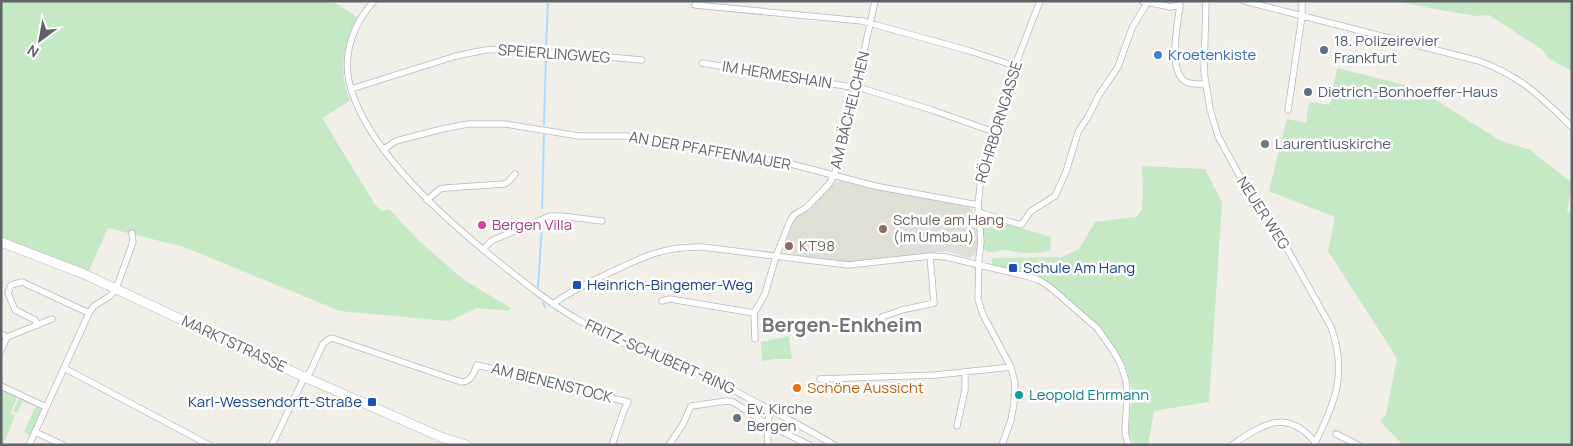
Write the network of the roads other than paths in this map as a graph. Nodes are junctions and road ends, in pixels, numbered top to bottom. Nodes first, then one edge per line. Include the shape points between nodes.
1 (374, 1) edge
2 (875, 1) edge
3 (1040, 1) edge
4 (1206, 1) edge
5 (1244, 1) edge
6 (1302, 1) edge
7 (1144, 2) edge
8 (1182, 3) edge
9 (695, 5) dead end
10 (1302, 16) junction
11 (871, 24) junction
12 (642, 60) dead end
13 (702, 63) dead end
14 (1015, 66) junction
15 (1206, 84) junction
16 (856, 88) junction
17 (351, 89) junction
18 (1288, 110) dead end
19 (1572, 127) edge
20 (994, 132) junction
21 (384, 149) junction
22 (515, 174) dead end
23 (834, 175) junction
24 (427, 200) junction
25 (978, 205) junction
26 (978, 212) junction
27 (602, 220) dead end
28 (132, 233) dead end
29 (1, 242) edge
30 (483, 250) junction
31 (776, 256) junction
32 (930, 256) junction
33 (979, 266) junction
34 (116, 289) junction
35 (662, 301) dead end
36 (553, 304) junction
37 (89, 313) junction
38 (754, 313) junction
39 (882, 317) dead end
40 (52, 319) dead end
41 (38, 325) junction
42 (4, 336) edge
43 (755, 339) dead end
44 (1, 350) edge
45 (1011, 367) junction
46 (64, 368) junction
47 (966, 372) junction
48 (306, 378) junction
49 (820, 379) dead end
50 (1, 386) edge
51 (46, 407) junction
52 (771, 409) junction
53 (767, 424) junction
54 (957, 426) dead end
55 (35, 432) junction
56 (1336, 434) dead end
57 (440, 441) edge
58 (833, 444) edge
59 (1003, 444) edge
60 (1315, 444) edge
61 (29, 445) edge
62 (63, 445) edge
63 (208, 445) edge
64 (272, 445) edge
65 (466, 445) edge
66 (612, 445) edge
67 (669, 445) edge
68 (768, 445) edge
69 (809, 445) edge
70 (1129, 445) edge
71 (1232, 445) edge
72 (1358, 445) edge

1 - 17 street, FRITZ-SCHUBERT-RING via 359,20 351,40 348,68
2 - 11 street, AM BÄCHELCHEN
3 - 14 street, RÖHRBORNGASSE
4 - 15 street, NEUER WEG
5 - 10 street
6 - 10 street
7 - 8 street via 1170,7
7 - 26 street via 1118,66 1078,132 1066,172 1054,197 1032,212 1022,225
8 - 15 street via 1175,51 1178,71 1187,82
9 - 11 street
10 - 18 street
10 - 19 street via 1491,65 1530,88
11 - 14 street
11 - 16 street, AM BÄCHELCHEN
12 - 17 street, SPEIERLINGWEG via 516,49 485,50
13 - 16 street, IM HERMESHAIN
14 - 20 street, RÖHRBORNGASSE
15 - 60 street, NEUER WEG via 1214,125 1224,151 1270,218 1337,342 1340,363 1336,392
16 - 20 street, IM HERMESHAIN
16 - 23 street, AM BÄCHELCHEN
17 - 21 street, FRITZ-SCHUBERT-RING via 362,115
20 - 25 street, RÖHRBORNGASSE via 981,177
21 - 23 street, AN DER PFAFFENMAUER via 396,141 442,129 468,124 505,124 579,136 652,139
21 - 24 street, FRITZ-SCHUBERT-RING
22 - 24 street via 504,184 440,189
23 - 25 street, AN DER PFAFFENMAUER via 893,190
23 - 31 street, AM BÄCHELCHEN via 807,207 791,218
24 - 30 street, FRITZ-SCHUBERT-RING
25 - 26 street, RÖHRBORNGASSE
26 - 33 street, RÖHRBORNGASSE
27 - 30 street via 550,216 492,241
28 - 34 street via 133,242
29 - 34 street, MARKTSTRASSE
30 - 36 street, FRITZ-SCHUBERT-RING
31 - 32 street via 853,266
31 - 36 street via 702,246 669,248 578,288
31 - 38 street, AM BÄCHELCHEN via 765,294
32 - 33 street
32 - 39 street via 934,302
33 - 45 street, RÖHRBORNGASSE via 981,309
33 - 70 street via 1039,280 1097,328 1121,365 1126,381 1125,432
34 - 37 street
34 - 48 street, MARKTSTRASSE
35 - 38 street via 670,299
36 - 52 street, FRITZ-SCHUBERT-RING via 583,323
37 - 41 street via 22,282 11,285 8,293 14,310 36,320
37 - 46 street
38 - 43 street
40 - 41 street
41 - 42 street
42 - 44 street
45 - 47 street
45 - 59 street, RÖHRBORNGASSE via 1016,383 1014,403
46 - 51 street
46 - 63 street
47 - 49 street
47 - 54 street
48 - 57 street, MARKTSTRASSE
48 - 64 street
48 - 66 street, AM BIENENSTOCK via 325,341 336,338 461,382 470,379 478,365 628,402
50 - 51 street
51 - 55 street
52 - 53 street
52 - 58 street, FRITZ-SCHUBERT-RING
53 - 67 street via 733,402 695,404
53 - 68 street
53 - 69 street
55 - 61 street
55 - 62 street
56 - 72 street
57 - 65 street, MARKTSTRASSE
60 - 71 street via 1299,427 1276,422 1264,425

